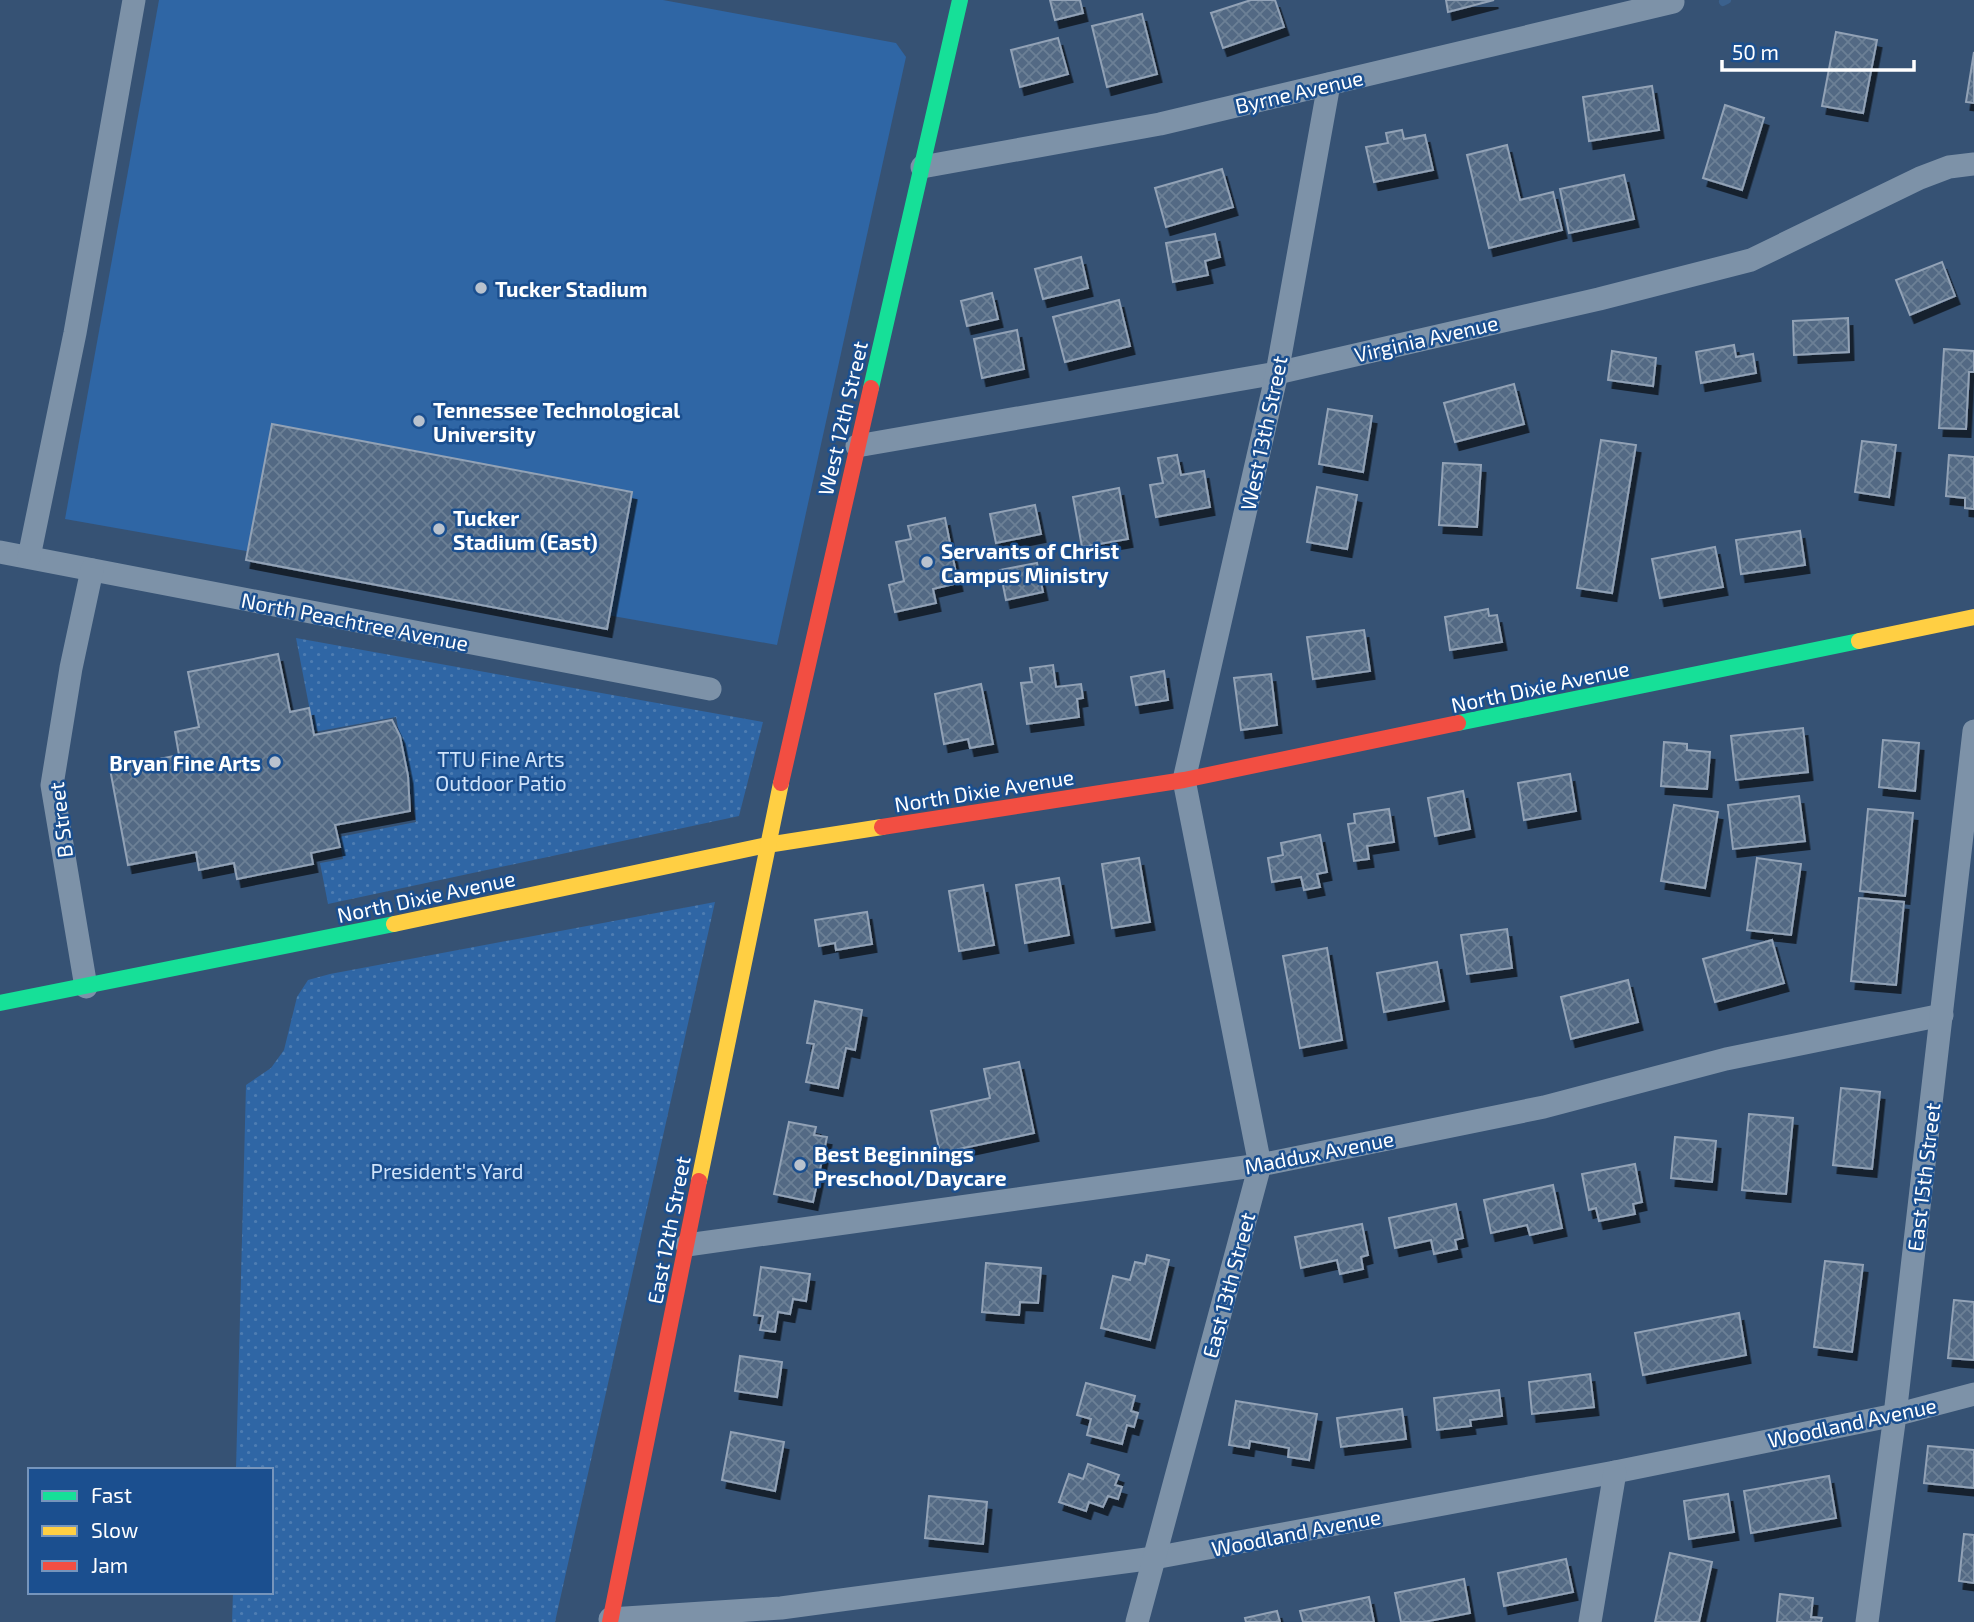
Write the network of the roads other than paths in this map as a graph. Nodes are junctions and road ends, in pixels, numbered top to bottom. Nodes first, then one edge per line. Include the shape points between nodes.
1 (134, 0) edge
2 (960, 0) edge
3 (1673, 2) dead end
4 (1329, 84) junction
5 (1974, 164) edge
6 (922, 167) junction
7 (1277, 373) junction
8 (857, 446) junction
9 (0, 552) edge
10 (29, 557) junction
11 (92, 570) junction
12 (1974, 617) edge
13 (710, 689) dead end
14 (1974, 731) edge
15 (1184, 780) junction
16 (767, 845) junction
17 (86, 987) junction
18 (0, 1003) edge
19 (1942, 1015) junction
20 (1260, 1165) junction
21 (687, 1245) junction
22 (1974, 1394) edge
23 (1895, 1415) junction
24 (1615, 1472) junction
25 (1154, 1558) junction
26 (610, 1621) edge
27 (1138, 1622) edge
28 (1590, 1622) edge
29 (1867, 1622) edge

1 - 10 street via 75,333
2 - 6 street, West 12th Street
3 - 4 street, Byrne Avenue
4 - 6 street, Byrne Avenue via 1160,124
4 - 7 street, West 13th Street
5 - 7 street, Virginia Avenue via 1920,178 1751,260
6 - 8 street, West 12th Street
7 - 8 street, Virginia Avenue
7 - 15 street, West 13th Street
8 - 16 street, West 12th Street
9 - 10 street, North Peachtree Avenue
10 - 11 street, North Peachtree Avenue
11 - 13 street, North Peachtree Avenue
11 - 17 street, B Street via 52,785
12 - 15 street, North Dixie Avenue
14 - 19 street, East 15th Street
15 - 16 street, North Dixie Avenue
15 - 20 street, East 13th Street
16 - 17 street, North Dixie Avenue
16 - 21 street, East 12th Street
17 - 18 street, North Dixie Avenue
19 - 20 street, Maddux Avenue via 1726,1059 1544,1107
19 - 23 street, East 15th Street
20 - 21 street, Maddux Avenue
20 - 25 street, East 13th Street
21 - 26 street, East 12th Street
22 - 23 street, Woodland Avenue
23 - 24 street, Woodland Avenue
23 - 29 street, East 15th Street
24 - 25 street, Woodland Avenue
24 - 28 street
25 - 26 street, Woodland Avenue via 781,1608
25 - 27 street, East 13th Street

